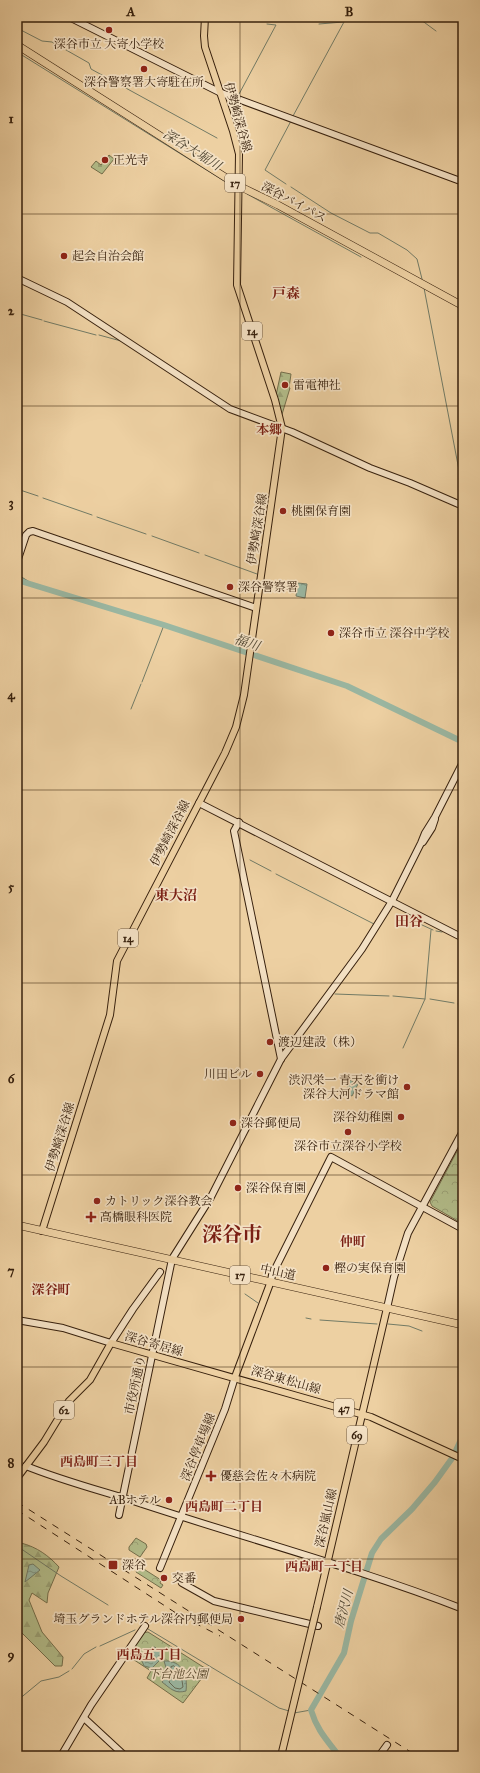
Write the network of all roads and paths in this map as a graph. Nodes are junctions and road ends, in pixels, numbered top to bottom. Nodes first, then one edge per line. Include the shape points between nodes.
1 (70, 17) edge
2 (205, 17) edge
3 (17, 45) edge
4 (219, 92) junction
5 (463, 182) edge
6 (239, 186) junction
7 (17, 278) edge
8 (463, 306) edge
9 (282, 428) junction
10 (463, 506) edge
11 (17, 562) edge
12 (256, 608) junction
13 (463, 762) edge
14 (199, 803) junction
15 (239, 822) junction
16 (392, 901) junction
17 (463, 938) edge
18 (281, 1059) junction
19 (463, 1131) edge
20 (422, 1206) junction
21 (17, 1225) edge
22 (463, 1229) edge
23 (42, 1231) junction
24 (172, 1259) junction
25 (160, 1272) dead end
26 (271, 1281) junction
27 (387, 1308) junction
28 (17, 1320) edge
29 (463, 1325) edge
30 (111, 1343) junction
31 (153, 1355) junction
32 (235, 1377) junction
33 (362, 1414) junction
34 (460, 1457) edge
35 (26, 1466) junction
36 (17, 1478) edge
37 (123, 1498) junction
38 (119, 1515) dead end
39 (181, 1518) junction
40 (328, 1562) junction
41 (160, 1568) dead end
42 (182, 1583) dead end
43 (463, 1609) edge
44 (145, 1626) dead end
45 (318, 1626) dead end
46 (84, 1718) junction
47 (387, 1744) dead end
48 (282, 1754) edge
49 (61, 1756) edge
50 (125, 1756) edge
51 (379, 1756) edge

1 - 4 street
2 - 4 main road, 伊勢崎深谷線 / 14 via 205,47
3 - 6 highway, 深谷バイパス / 17
4 - 5 street
4 - 6 main road, 伊勢崎深谷線 / 14 via 238,154
6 - 8 highway, 深谷バイパス / 17
6 - 9 main road, 伊勢崎深谷線 / 14 via 237,285
7 - 9 street via 67,302 230,409
9 - 10 street
9 - 12 main road, 伊勢崎深谷線 / 14
11 - 12 street via 26,535 33,531
12 - 14 main road, 伊勢崎深谷線 / 14 via 236,727
13 - 16 street via 435,816 432,828
14 - 15 street
14 - 23 main road, 伊勢崎深谷線 / 14 via 117,961 110,1015
15 - 16 street
15 - 18 street via 234,831
16 - 17 street
16 - 18 street via 362,949
18 - 24 street via 211,1197
19 - 20 street
20 - 22 street
20 - 26 street via 331,1157
20 - 27 street via 400,1254
21 - 23 highway, 中山道 / 17
23 - 24 highway, 中山道 / 17
24 - 26 highway, 中山道 / 17
24 - 31 street, 市役所通り
25 - 30 street
26 - 27 highway, 中山道 / 17
26 - 32 main road, 深谷東松山線
27 - 29 highway, 中山道 / 17
27 - 33 main road, 深谷嵐山線 / 69
28 - 30 street via 63,1328
30 - 31 main road, 深谷寄居線
30 - 35 main road, 深谷寄居線 / 62 via 90,1380 69,1401
31 - 32 main road, 深谷寄居線
31 - 37 street, 市役所通り
32 - 33 main road, 深谷東松山線 / 47
32 - 39 street, 深谷停車場線 via 225,1409
33 - 34 main road, 深谷東松山線 / 47
33 - 40 main road, 深谷嵐山線 / 69
35 - 36 main road, 深谷寄居線 / 62
35 - 37 street
37 - 38 street, 市役所通り
37 - 39 street
39 - 40 street
39 - 41 street, 深谷停車場線
40 - 43 street
40 - 48 main road, 深谷嵐山線 / 69, bridge
42 - 45 street via 214,1601
44 - 46 street
46 - 49 street
46 - 50 street
47 - 51 street

